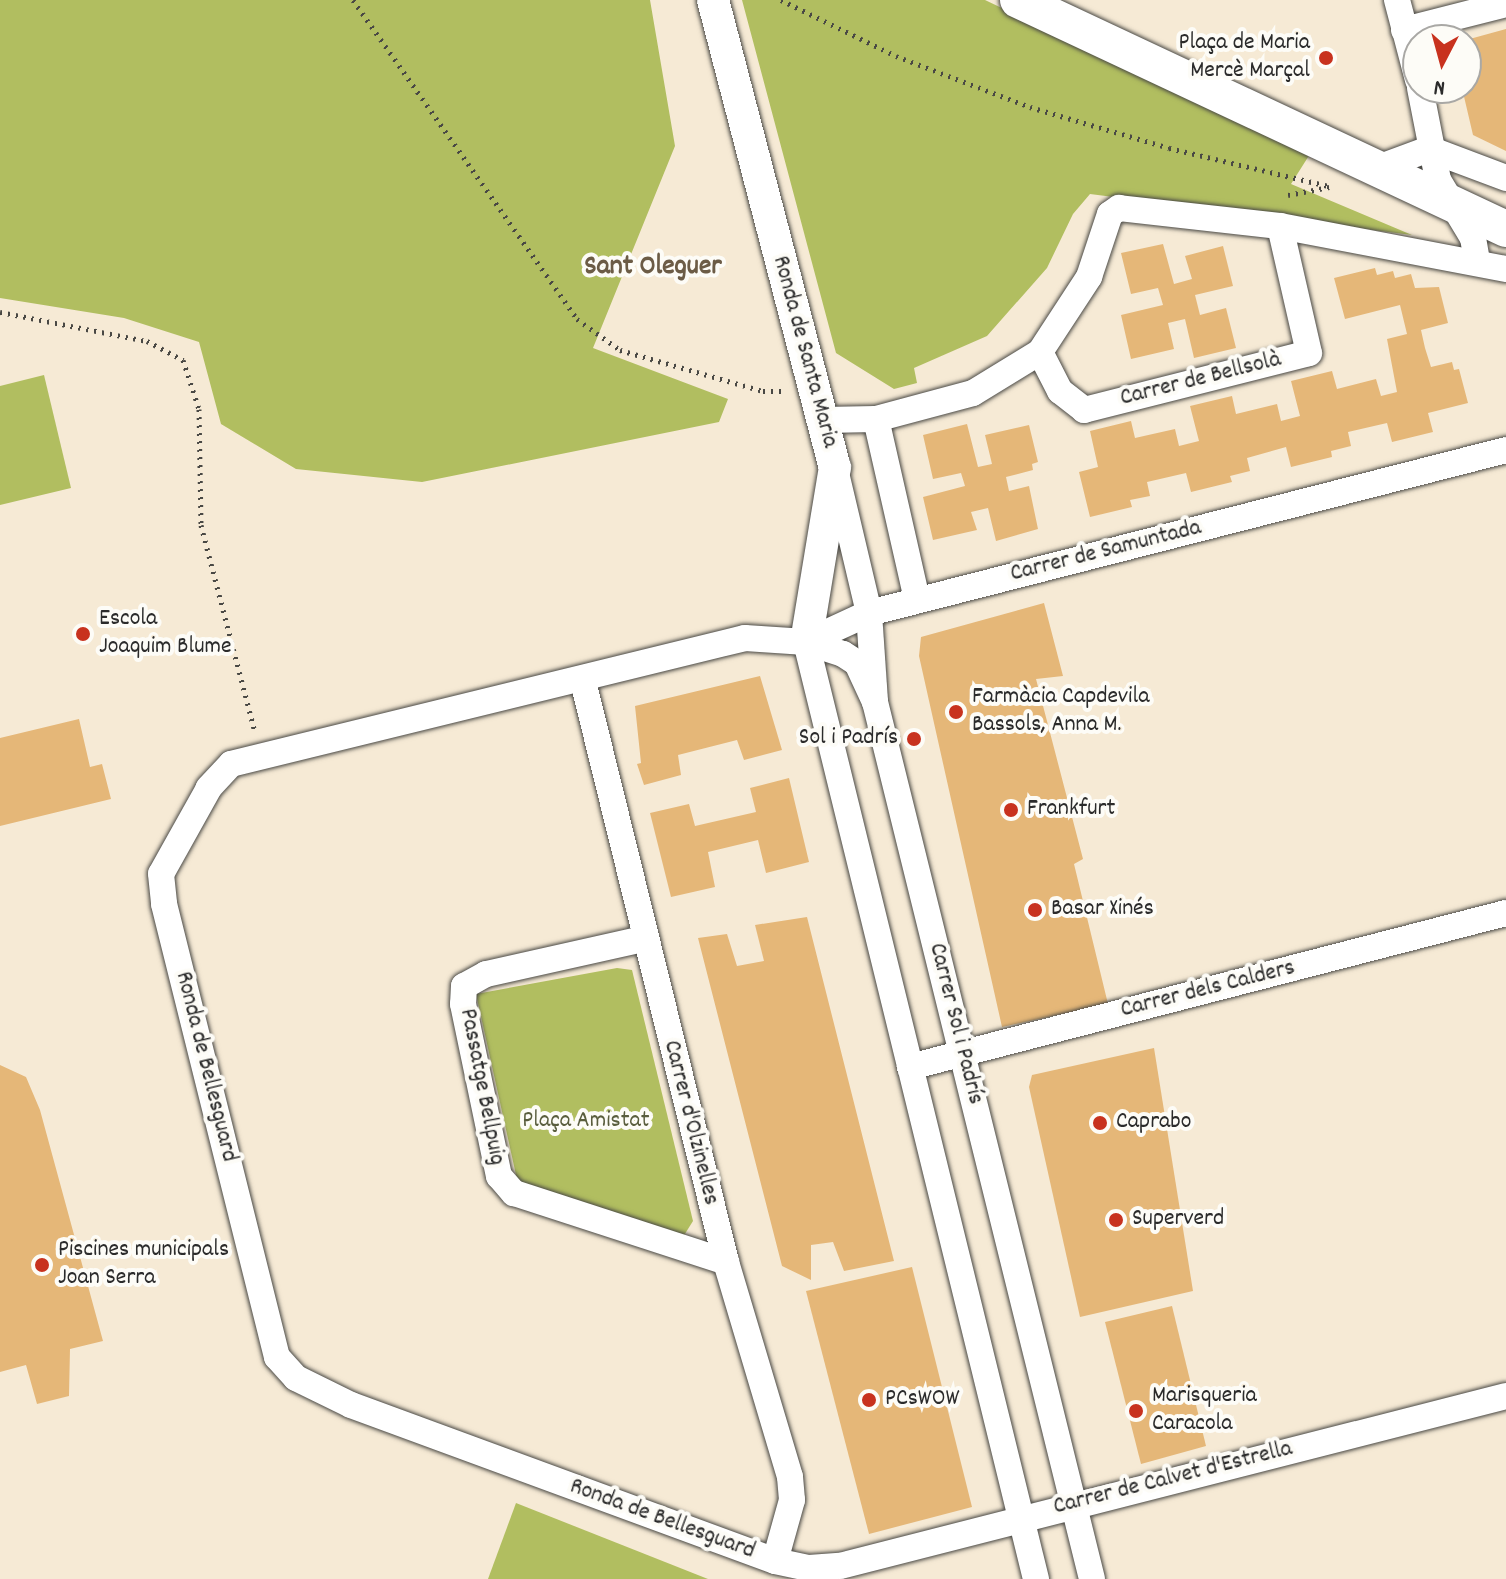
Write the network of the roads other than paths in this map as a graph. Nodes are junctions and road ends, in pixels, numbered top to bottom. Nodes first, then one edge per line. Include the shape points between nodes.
1 (713, 0) edge
2 (1018, 0) edge
3 (1397, 0) edge
4 (1506, 4) edge
5 (1403, 24) edge
6 (1428, 24) edge
7 (1422, 104) edge
8 (1429, 149) junction
9 (1378, 168) junction
10 (1506, 178) edge
11 (1451, 205) junction
12 (1280, 226) junction
13 (1506, 229) edge
14 (1477, 261) junction
15 (1506, 269) edge
16 (1040, 352) junction
17 (818, 406) junction
18 (876, 419) junction
19 (1506, 450) edge
20 (835, 467) junction
21 (917, 600) junction
22 (869, 613) junction
23 (806, 642) junction
24 (583, 681) junction
25 (875, 702) junction
26 (1506, 913) edge
27 (643, 939) junction
28 (962, 1053) junction
29 (910, 1067) junction
30 (726, 1262) junction
31 (1506, 1396) edge
32 (1073, 1504) junction
33 (1021, 1517) junction
34 (775, 1561) junction
35 (843, 1572) edge
36 (1036, 1579) edge
37 (1092, 1579) edge

1 - 17 street, Ronda de Santa Maria
2 - 9 main road
3 - 5 street
4 - 6 street
7 - 8 street
8 - 9 street
8 - 10 street
8 - 11 street
9 - 11 main road
11 - 13 main road
11 - 14 street via 1473,238
12 - 14 street
12 - 16 street via 1119,208 1110,214 1089,277
12 - 16 street, Carrer de Bellsolà via 1309,353 1084,410 1060,391
14 - 15 street
16 - 18 street via 973,393
17 - 18 street
17 - 20 street, Ronda de Santa Maria
18 - 21 street
19 - 21 street, Carrer de Samuntada
20 - 22 street, Carrer Sol i Padrís
20 - 23 street, Ronda de Santa Maria
21 - 22 street, Carrer de Samuntada
22 - 23 street, Carrer de Samuntada
22 - 25 street, Carrer Sol i Padrís
23 - 24 street, Ronda de Bellesguard via 745,638
23 - 25 street via 857,663
23 - 29 street
24 - 27 street, Carrer d'Olzinelles
24 - 34 street, Ronda de Bellesguard via 231,764 209,788 161,874 277,1357 296,1378 351,1405
25 - 28 street, Carrer Sol i Padrís
26 - 28 street, Carrer dels Calders
27 - 30 street, Carrer d'Olzinelles
27 - 30 street, Passatge Bellpuig via 486,974 464,986 463,1004 499,1176 514,1193
28 - 29 street, Carrer dels Calders
28 - 32 street, Carrer Sol i Padrís
29 - 33 street
30 - 34 street, Carrer d'Olzinelles via 790,1477 792,1500
31 - 32 street, Carrer de Calvet d'Estrella
32 - 33 street, Carrer de Calvet d'Estrella
32 - 37 street, Carrer Sol i Padrís
33 - 35 street, Carrer de Calvet d'Estrella
33 - 36 street
34 - 35 street, Ronda de Bellesguard

